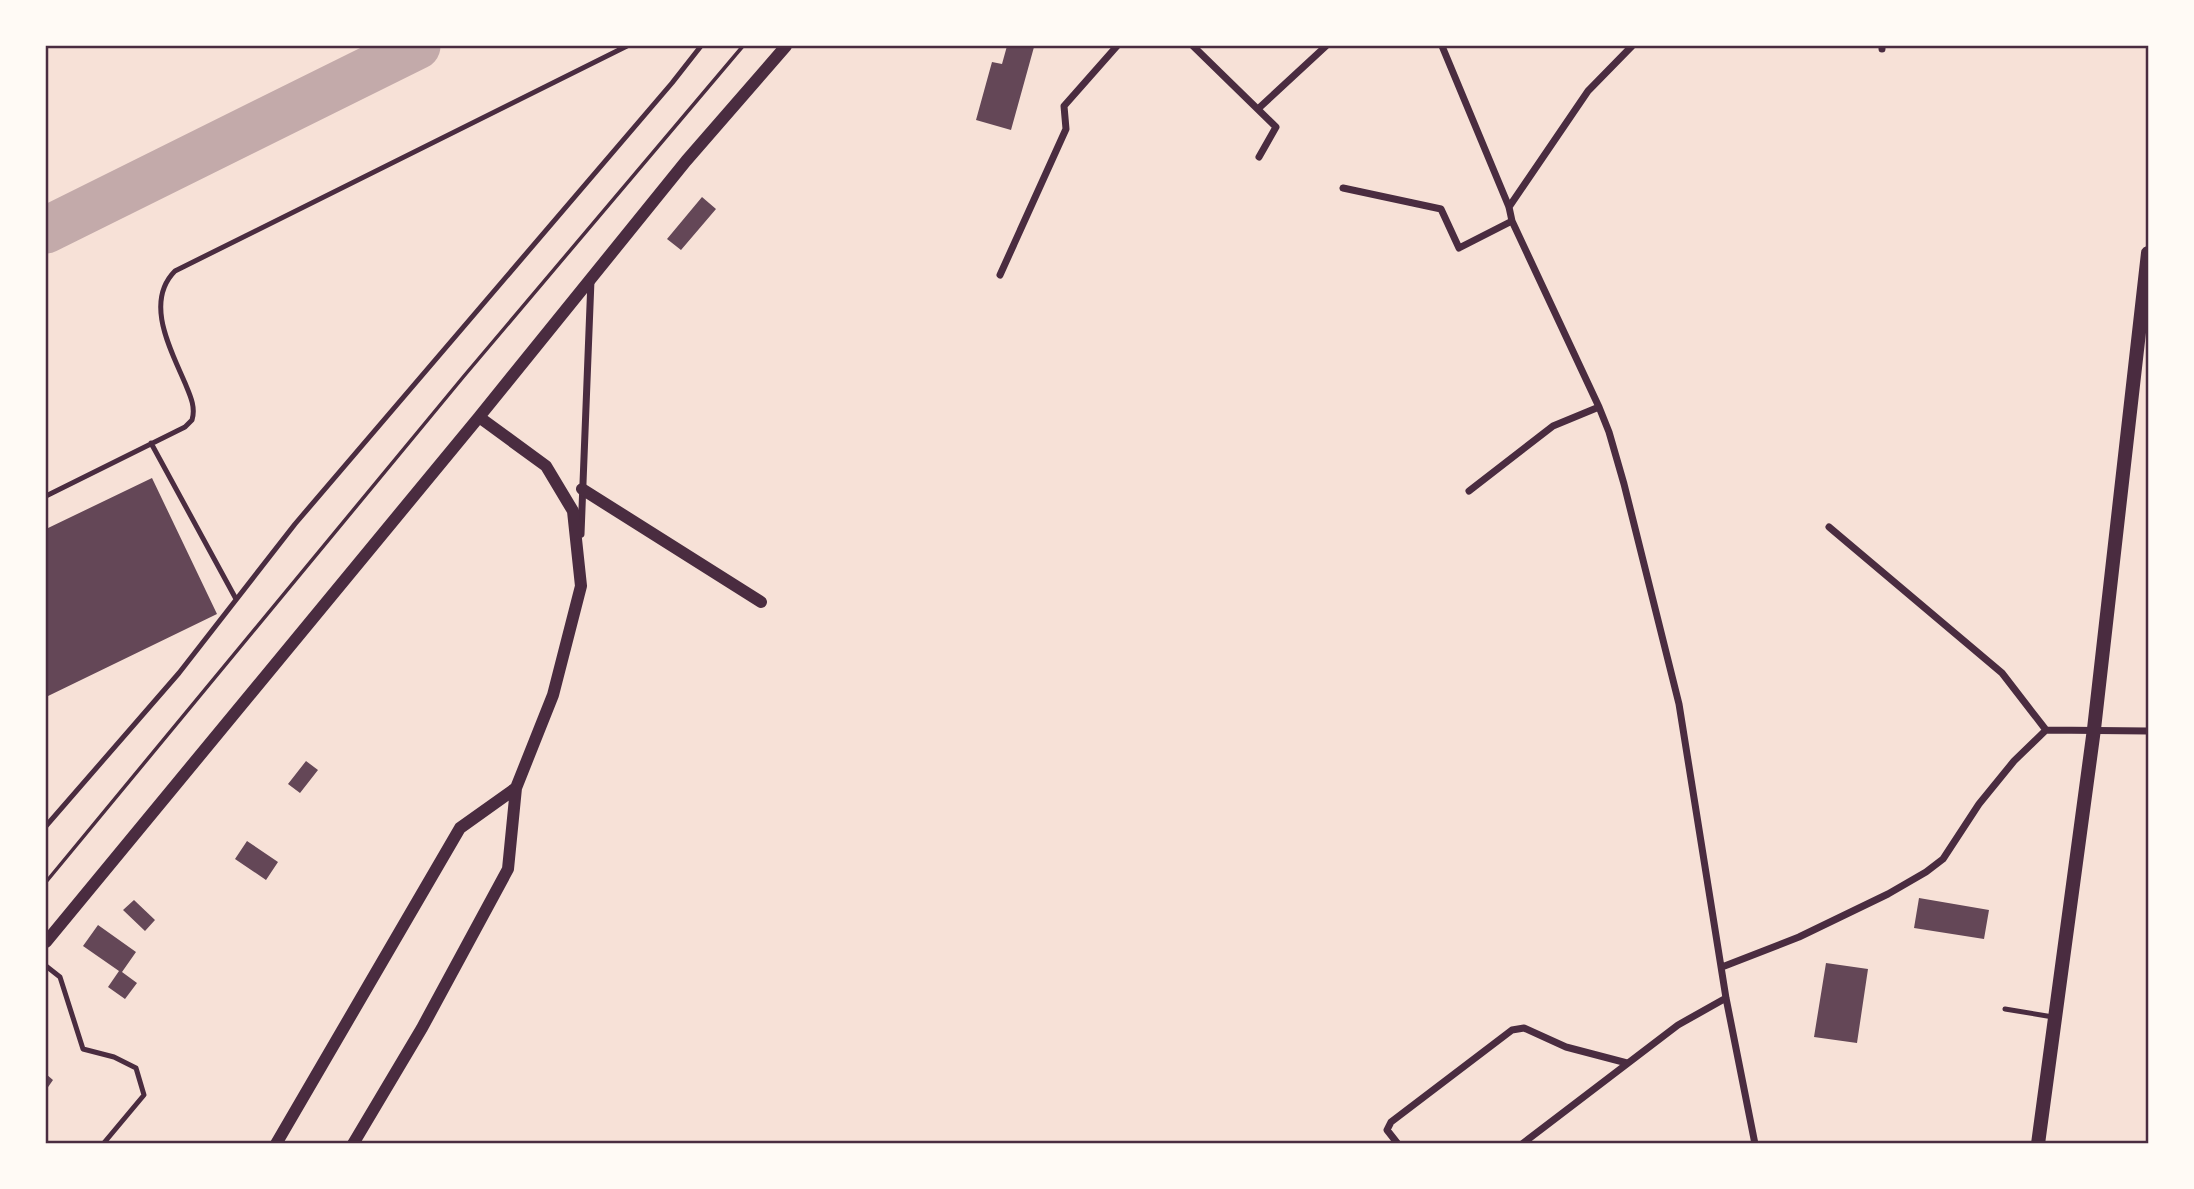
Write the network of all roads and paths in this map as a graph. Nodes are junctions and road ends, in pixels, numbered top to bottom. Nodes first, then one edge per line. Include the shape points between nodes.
1 (627, 46) edge
2 (701, 46) edge
3 (743, 46) edge
4 (786, 46) edge
5 (1116, 46) edge
6 (1194, 46) edge
7 (1326, 46) edge
8 (1443, 46) edge
9 (1632, 46) edge
10 (1259, 108) junction
11 (1259, 157) dead end
12 (1343, 188) dead end
13 (1509, 207) junction
14 (1512, 221) junction
15 (2148, 253) edge
16 (1000, 275) dead end
17 (592, 278) junction
18 (1599, 407) junction
19 (479, 418) junction
20 (152, 443) junction
21 (582, 489) junction
22 (1469, 491) dead end
23 (46, 496) edge
24 (1829, 527) dead end
25 (579, 566) junction
26 (236, 599) junction
27 (761, 602) dead end
28 (2094, 729) junction
29 (2046, 730) junction
30 (2148, 731) edge
31 (516, 788) junction
32 (46, 826) edge
33 (46, 882) edge
34 (46, 942) edge
35 (46, 967) edge
36 (1722, 967) junction
37 (1726, 998) junction
38 (2005, 1009) dead end
39 (2054, 1017) junction
40 (1627, 1063) junction
41 (103, 1143) edge
42 (276, 1143) edge
43 (353, 1143) edge
44 (1398, 1143) edge
45 (1522, 1143) edge
46 (1755, 1143) edge
47 (2039, 1143) edge

1 - 20 lane via 175,271 162,289 162,323 194,414 185,426
2 - 26 lane
3 - 33 path
4 - 17 street
5 - 16 street via 1064,106 1066,129
6 - 10 street
7 - 10 street
8 - 13 street
9 - 13 street via 1588,91
10 - 11 street via 1276,127
12 - 14 street via 1441,209 1459,248
13 - 14 street
14 - 18 street
15 - 28 main road
17 - 19 street
17 - 21 street
18 - 22 street via 1553,426
18 - 36 street via 1624,484 1679,704
19 - 25 street via 546,466 573,511
19 - 34 street
20 - 23 lane
20 - 26 lane
21 - 25 street
21 - 27 street
24 - 29 street via 2002,673
25 - 31 street via 581,586 552,695
26 - 32 lane via 179,673
28 - 29 street
28 - 30 street
28 - 39 main road
29 - 36 street via 1979,804 1943,859 1926,872 1799,937
31 - 42 street via 460,828
31 - 43 street via 508,869
35 - 41 lane via 60,977 83,1049 136,1068 144,1095
36 - 37 street
37 - 40 street via 1678,1024
37 - 46 street
38 - 39 lane
39 - 47 main road
40 - 44 street via 1566,1047 1524,1028 1512,1030 1391,1122 1387,1130
40 - 45 street

